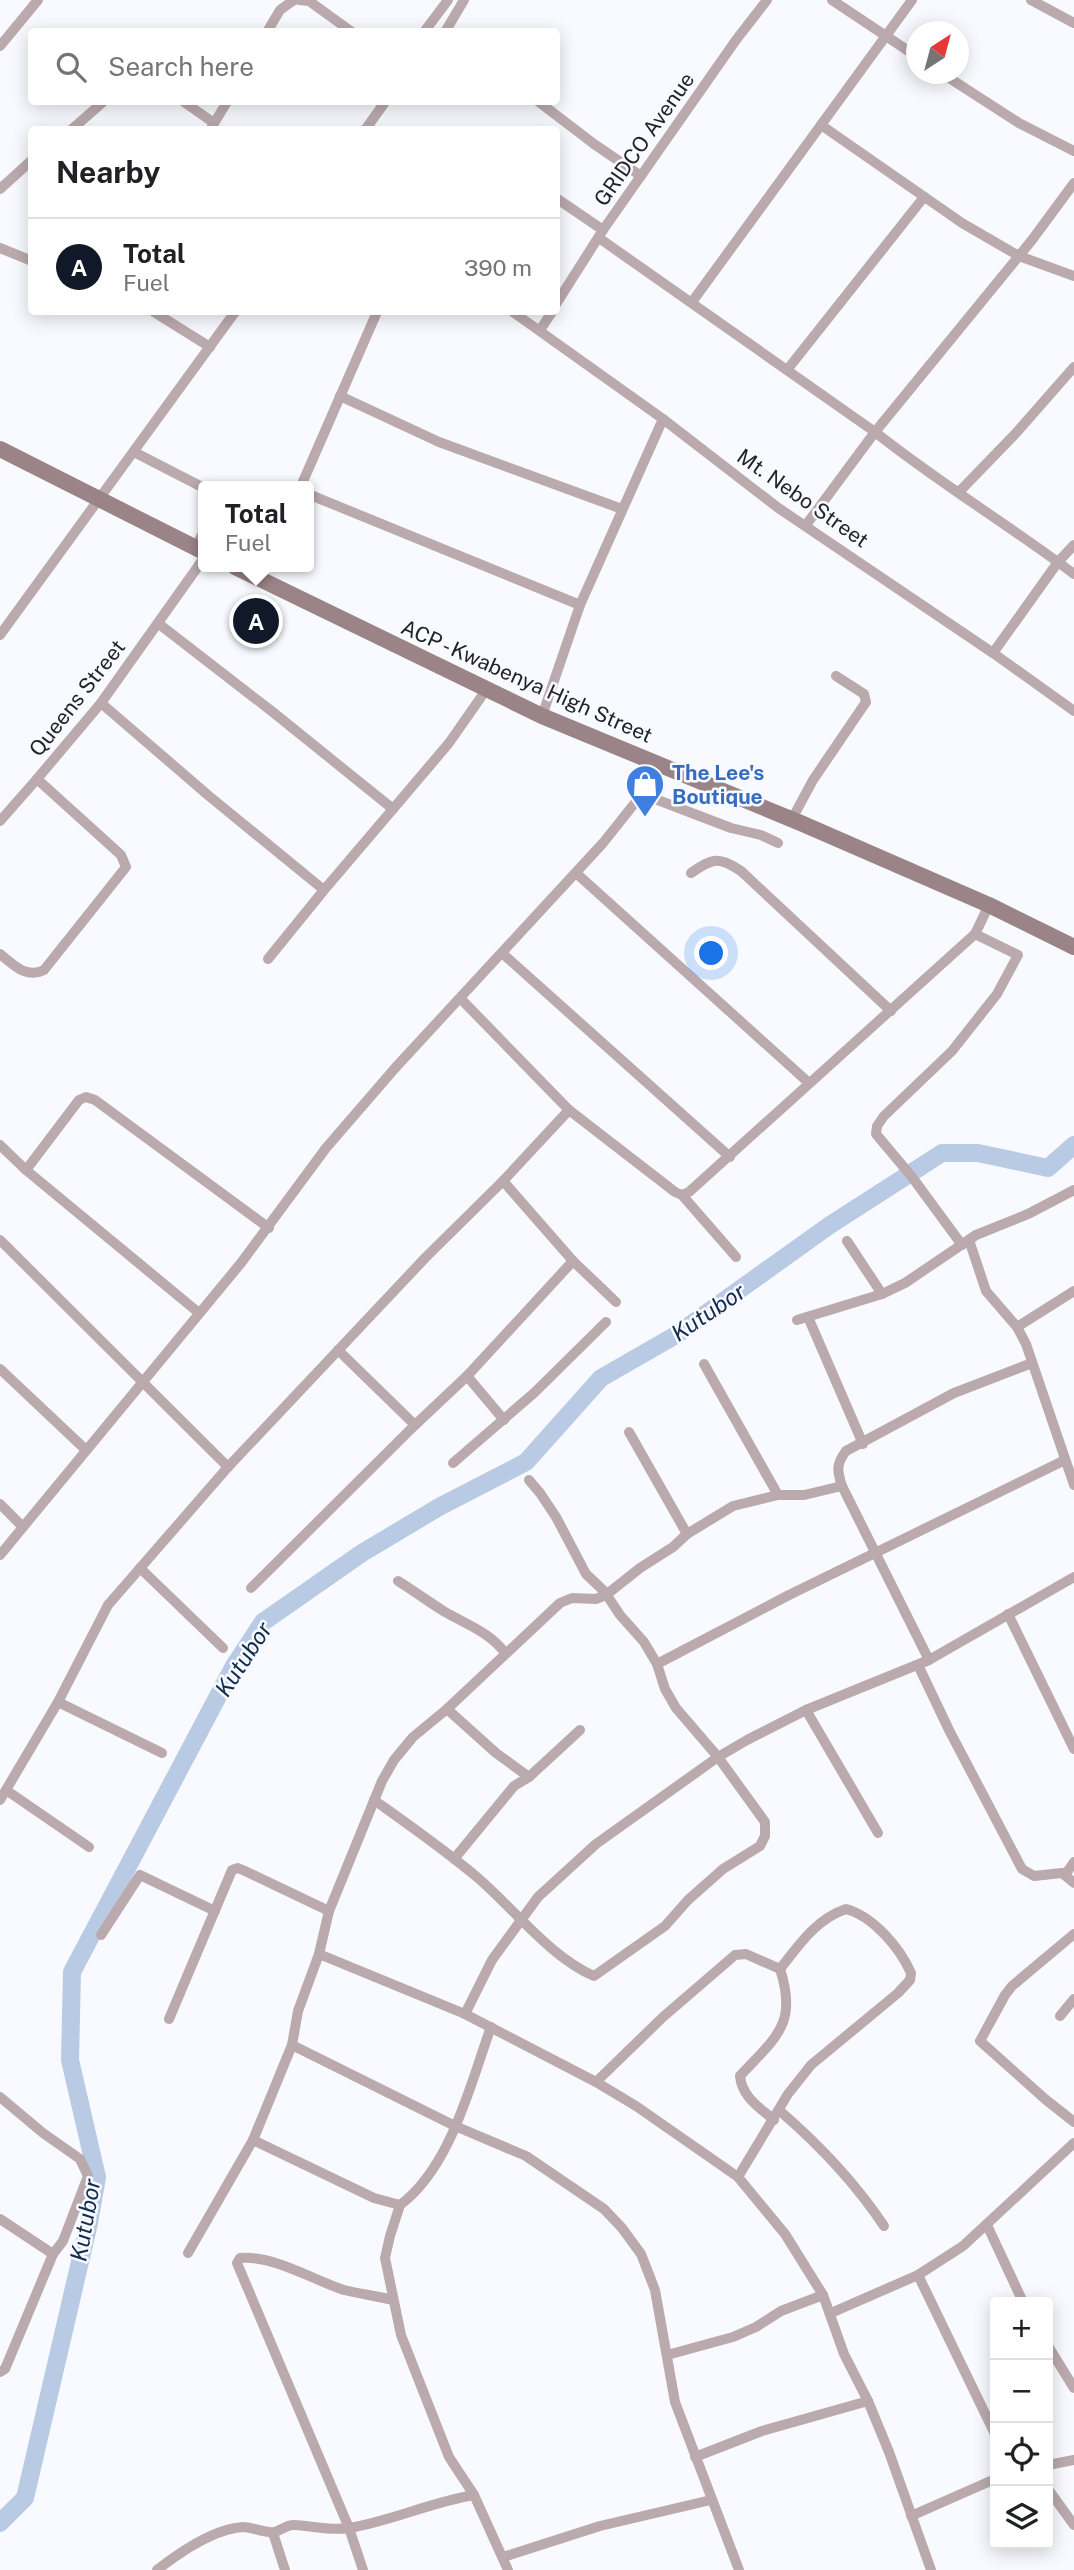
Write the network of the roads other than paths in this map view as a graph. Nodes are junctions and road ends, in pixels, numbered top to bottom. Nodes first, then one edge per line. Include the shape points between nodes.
1 (38, 0) edge
2 (297, 0) edge
3 (447, 0) edge
4 (464, 0) edge
5 (767, 0) edge
6 (832, 0) edge
7 (912, 0) edge
8 (1031, 0) edge
9 (1074, 23) edge
10 (269, 28) edge
11 (346, 28) edge
12 (427, 28) edge
13 (447, 28) edge
14 (886, 35) junction
15 (0, 46) edge
16 (906, 49) edge
17 (959, 84) edge
18 (100, 105) edge
19 (188, 105) edge
20 (225, 105) edge
21 (382, 105) edge
22 (543, 105) edge
23 (821, 125) junction
24 (76, 126) edge
25 (212, 126) edge
26 (368, 126) edge
27 (1074, 151) edge
28 (28, 164) edge
29 (641, 176) junction
30 (1074, 183) edge
31 (0, 190) edge
32 (924, 197) junction
33 (560, 201) edge
34 (601, 234) junction
35 (0, 248) edge
36 (1019, 256) junction
37 (28, 259) edge
38 (1074, 276) edge
39 (560, 298) edge
40 (692, 302) junction
41 (159, 315) edge
42 (233, 315) edge
43 (376, 315) edge
44 (518, 315) edge
45 (550, 315) edge
46 (540, 330) junction
47 (210, 347) junction
48 (1074, 367) edge
49 (787, 370) junction
50 (340, 396) junction
51 (663, 419) junction
52 (874, 432) junction
53 (0, 449) edge
54 (134, 452) junction
55 (303, 481) edge
56 (198, 485) edge
57 (959, 492) junction
58 (314, 496) edge
59 (101, 499) junction
60 (622, 509) junction
61 (806, 525) junction
62 (1074, 545) edge
63 (198, 551) edge
64 (198, 558) edge
65 (1058, 562) junction
66 (262, 573) edge
67 (1074, 575) edge
68 (580, 605) junction
69 (159, 624) junction
70 (0, 635) edge
71 (993, 653) junction
72 (836, 676) dead end
73 (486, 690) junction
74 (101, 703) junction
75 (1074, 711) edge
76 (542, 716) junction
77 (656, 763) junction
78 (37, 779) junction
79 (642, 794) junction
80 (393, 809) junction
81 (792, 820) junction
82 (0, 821) edge
83 (779, 843) dead end
84 (576, 873) junction
85 (691, 873) dead end
86 (324, 890) junction
87 (989, 905) junction
88 (975, 934) junction
89 (1074, 947) edge
90 (502, 953) junction
91 (0, 954) edge
92 (268, 960) dead end
93 (461, 999) junction
94 (891, 1011) junction
95 (809, 1083) junction
96 (569, 1110) junction
97 (0, 1146) edge
98 (730, 1157) junction
99 (26, 1170) junction
100 (503, 1181) junction
101 (1074, 1190) edge
102 (682, 1195) junction
103 (269, 1228) junction
104 (0, 1240) edge
105 (847, 1241) dead end
106 (965, 1242) junction
107 (736, 1257) dead end
108 (573, 1261) junction
109 (1074, 1291) edge
110 (882, 1294) junction
111 (616, 1302) dead end
112 (200, 1313) junction
113 (606, 1322) dead end
114 (1017, 1327) junction
115 (338, 1350) junction
116 (1032, 1363) junction
117 (704, 1364) dead end
118 (0, 1369) edge
119 (467, 1376) junction
120 (141, 1382) junction
121 (504, 1420) junction
122 (415, 1425) junction
123 (629, 1432) dead end
124 (863, 1444) junction
125 (86, 1450) junction
126 (1065, 1460) junction
127 (453, 1463) dead end
128 (228, 1467) junction
129 (529, 1480) dead end
130 (1074, 1485) edge
131 (842, 1486) junction
132 (778, 1495) junction
133 (0, 1504) edge
134 (23, 1527) junction
135 (687, 1534) junction
136 (876, 1554) junction
137 (0, 1555) edge
138 (140, 1568) junction
139 (1074, 1577) edge
140 (398, 1581) dead end
141 (251, 1588) dead end
142 (606, 1595) junction
143 (1008, 1614) junction
144 (223, 1648) dead end
145 (505, 1653) junction
146 (923, 1663) junction
147 (657, 1664) junction
148 (58, 1702) junction
149 (447, 1709) junction
150 (806, 1710) junction
151 (580, 1730) dead end
152 (1074, 1749) edge
153 (162, 1753) dead end
154 (718, 1758) junction
155 (529, 1777) junction
156 (3, 1795) edge
157 (374, 1800) junction
158 (878, 1833) dead end
159 (89, 1847) dead end
160 (454, 1859) junction
161 (1074, 1862) edge
162 (1069, 1879) edge
163 (215, 1910) junction
164 (330, 1911) junction
165 (523, 1919) junction
166 (1074, 1934) edge
167 (102, 1935) dead end
168 (319, 1954) junction
169 (780, 1969) junction
170 (1074, 1999) edge
171 (465, 2014) junction
172 (1060, 2016) dead end
173 (169, 2019) dead end
174 (491, 2027) junction
175 (292, 2045) junction
176 (596, 2082) junction
177 (0, 2097) edge
178 (777, 2116) junction
179 (1074, 2122) edge
180 (455, 2126) junction
181 (253, 2140) junction
182 (1073, 2146) edge
183 (738, 2177) junction
184 (400, 2206) junction
185 (0, 2219) edge
186 (987, 2225) junction
187 (884, 2226) dead end
188 (188, 2253) dead end
189 (53, 2254) junction
190 (918, 2275) junction
191 (822, 2295) junction
192 (1021, 2297) edge
193 (393, 2300) junction
194 (831, 2313) junction
195 (1053, 2354) edge
196 (667, 2355) junction
197 (0, 2372) edge
198 (1074, 2388) edge
199 (868, 2401) junction
200 (990, 2424) edge
201 (695, 2457) junction
202 (1074, 2460) edge
203 (1053, 2464) edge
204 (990, 2481) edge
205 (474, 2495) junction
206 (1053, 2496) edge
207 (711, 2500) junction
208 (911, 2516) junction
209 (1074, 2525) edge
210 (348, 2528) junction
211 (273, 2533) junction
212 (503, 2557) junction
213 (157, 2570) edge
214 (285, 2570) edge
215 (363, 2570) edge
216 (508, 2570) edge
217 (739, 2570) edge
218 (930, 2570) edge

1 - 15 street
2 - 10 street via 280,10
2 - 11 street via 309,1
3 - 12 street
4 - 13 street
5 - 29 street, GRIDCO Avenue
6 - 14 street
7 - 14 street
8 - 9 street
14 - 16 street
14 - 23 street
17 - 27 street
18 - 24 street
19 - 25 street
20 - 25 street
21 - 26 street
22 - 29 street
23 - 32 street
23 - 40 street
28 - 31 street
29 - 34 street, GRIDCO Avenue
30 - 36 street
32 - 36 street
32 - 49 street
33 - 34 street
34 - 39 street, GRIDCO Avenue
34 - 40 street
35 - 37 street
36 - 38 street
36 - 52 street
40 - 49 street
41 - 47 street
42 - 47 street
43 - 50 street
44 - 46 street, Mt. Nebo Street
45 - 46 street
46 - 51 street, Mt. Nebo Street
47 - 54 street
48 - 57 street
49 - 52 street
50 - 55 street
50 - 60 street via 439,442
51 - 60 street
51 - 61 street, Mt. Nebo Street
52 - 57 street
52 - 61 street
53 - 59 main road
54 - 56 street
54 - 59 street
57 - 65 street
58 - 68 street
59 - 63 main road
59 - 70 street
60 - 68 street
61 - 71 street, Mt. Nebo Street
62 - 65 street
64 - 69 street, Queens Street
65 - 67 street
65 - 71 street
66 - 73 main road, ACP - Kwabenya High Street
68 - 76 street
69 - 74 street, Queens Street
69 - 80 street
71 - 75 street, Mt. Nebo Street
72 - 81 street via 864,694 866,702
73 - 76 main road, ACP - Kwabenya High Street
73 - 80 street
74 - 78 street, Queens Street
74 - 86 street
76 - 77 main road, ACP - Kwabenya High Street
77 - 79 street
77 - 81 main road, ACP - Kwabenya High Street
78 - 82 street
78 - 91 street, Queens Street via 121,855 126,867 44,970 34,975 24,972
79 - 83 street
79 - 84 street
80 - 86 street
81 - 87 main road, ACP - Kwabenya High Street
84 - 90 street
84 - 95 street
85 - 94 street via 714,860 731,864
86 - 92 street
87 - 88 street
87 - 89 main road, ACP - Kwabenya High Street
88 - 94 street
88 - 106 street via 1018,955 997,994 951,1051 877,1126 876,1134
90 - 93 street
90 - 98 street
93 - 96 street
93 - 103 street via 326,1148
94 - 95 street
95 - 98 street
96 - 100 street
96 - 102 street
97 - 99 street
98 - 102 street
99 - 103 street via 79,1100 86,1097
99 - 112 street
100 - 108 street
100 - 115 street
101 - 106 street
102 - 107 street
103 - 112 street
104 - 120 street
105 - 110 street
106 - 110 street
106 - 114 street via 986,1291
108 - 111 street
108 - 119 street
109 - 114 street
110 - 124 street via 803,1319
112 - 120 street
113 - 121 street
114 - 116 street
115 - 122 street
115 - 128 street
116 - 124 street via 954,1393
116 - 126 street
117 - 132 street
118 - 125 street
119 - 121 street
119 - 122 street
120 - 125 street
120 - 128 street
121 - 127 street
122 - 141 street
123 - 135 street
124 - 131 street via 846,1451 839,1460 836,1470
125 - 134 street
126 - 130 street
126 - 136 street
128 - 138 street
129 - 142 street via 556,1517 582,1567
131 - 132 street via 804,1495
131 - 136 street
132 - 135 street via 733,1506
133 - 134 street
134 - 137 street
135 - 142 street
136 - 146 street
136 - 147 street
138 - 144 street
138 - 148 street via 108,1605
139 - 143 street
140 - 145 street via 485,1634
142 - 145 street via 560,1603
142 - 147 street
143 - 146 street
143 - 152 street
145 - 149 street
146 - 150 street
146 - 162 street via 949,1730 1022,1869 1034,1876 1053,1873
147 - 154 street via 676,1709
148 - 153 street
148 - 156 street
149 - 155 street
149 - 157 street via 394,1760
150 - 154 street
150 - 158 street
151 - 155 street
154 - 165 street via 596,1844 553,1881
154 - 165 street via 765,1822 761,1846 723,1869 664,1926 594,1976 546,1943
155 - 160 street via 514,1786
156 - 159 street
157 - 160 street
157 - 164 street
160 - 165 street
161 - 162 street
163 - 164 street via 232,1870 238,1868
163 - 167 street via 140,1875
163 - 173 street
164 - 168 street
165 - 171 street via 492,1960
166 - 179 street via 1005,1995 980,2041
168 - 171 street
168 - 175 street via 298,2011
169 - 176 street via 746,1954 735,1955
169 - 178 street via 788,2010 784,2025 740,2076 747,2096
169 - 178 street via 823,1920 846,1909 861,1913 911,1973 898,1993 811,2064
170 - 172 street
171 - 174 street
174 - 176 street
174 - 180 street
175 - 180 street
175 - 181 street
176 - 183 street
177 - 189 street via 85,2167 88,2176 63,2241
178 - 183 street
178 - 187 street via 828,2156
180 - 184 street via 428,2178
180 - 196 street via 536,2162 604,2209 622,2228 641,2254 655,2290
181 - 184 street
181 - 188 street
182 - 186 street
183 - 191 street via 785,2234
184 - 193 street via 385,2258
185 - 189 street
186 - 190 street
186 - 192 street
189 - 197 street
190 - 194 street
190 - 200 street
191 - 194 street
191 - 196 street via 733,2337
193 - 205 street via 401,2335 449,2457
193 - 210 street via 344,2290 276,2264 246,2258 237,2263
194 - 199 street via 844,2354
195 - 198 street
196 - 201 street via 675,2402
199 - 201 street via 762,2431
199 - 208 street
201 - 207 street
202 - 203 street
204 - 208 street
205 - 210 street
205 - 212 street
206 - 209 street
207 - 212 street via 600,2526
207 - 217 street
208 - 218 street
210 - 211 street via 290,2525
210 - 215 street
211 - 213 street via 244,2527 229,2530
211 - 214 street
212 - 216 street

